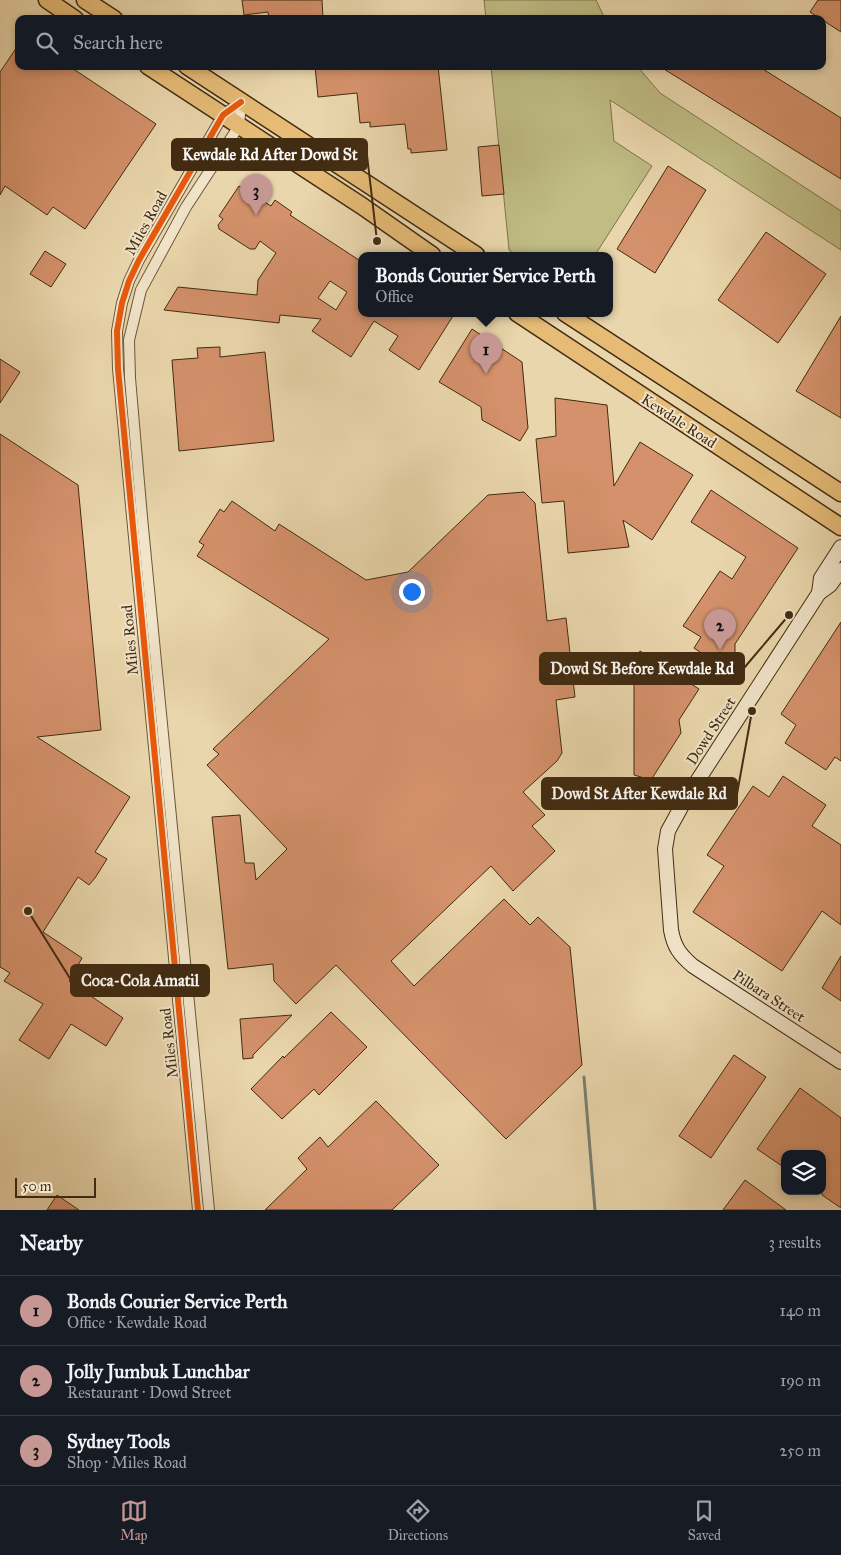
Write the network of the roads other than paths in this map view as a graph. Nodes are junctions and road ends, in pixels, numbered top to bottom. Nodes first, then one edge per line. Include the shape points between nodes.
1 (46, 0) edge
2 (87, 1) edge
3 (69, 15) edge
4 (108, 15) edge
5 (154, 70) edge
6 (193, 70) edge
7 (241, 102) junction
8 (223, 114) junction
9 (239, 126) junction
10 (444, 234) junction
11 (428, 252) edge
12 (434, 252) edge
13 (471, 252) edge
14 (523, 317) edge
15 (571, 317) edge
16 (813, 473) junction
17 (841, 481) edge
18 (841, 493) edge
19 (841, 528) edge
20 (841, 547) edge
21 (841, 570) edge
22 (819, 593) junction
23 (681, 956) joint
24 (841, 1062) edge
25 (198, 1210) edge
26 (209, 1210) edge

1 - 3 main road
2 - 4 main road
5 - 8 main road
6 - 7 main road
7 - 8 street, Miles Road
7 - 9 street, Miles Road
7 - 10 main road
8 - 9 main road
8 - 25 street, Miles Road via 129,280 117,331 129,498
9 - 11 main road
9 - 26 street, Miles Road via 186,207 151,269 139,297 129,340 140,498
10 - 12 main road
10 - 13 main road
14 - 19 main road, Kewdale Road
15 - 16 main road, Kewdale Road
16 - 17 main road
16 - 18 main road, Kewdale Road
20 - 22 main road, Dowd Street via 821,578
21 - 22 main road, Dowd Street
22 - 23 main road, Dowd Street via 685,800 668,832 665,849 669,912 673,942
23 - 24 main road, Pilbara Street

